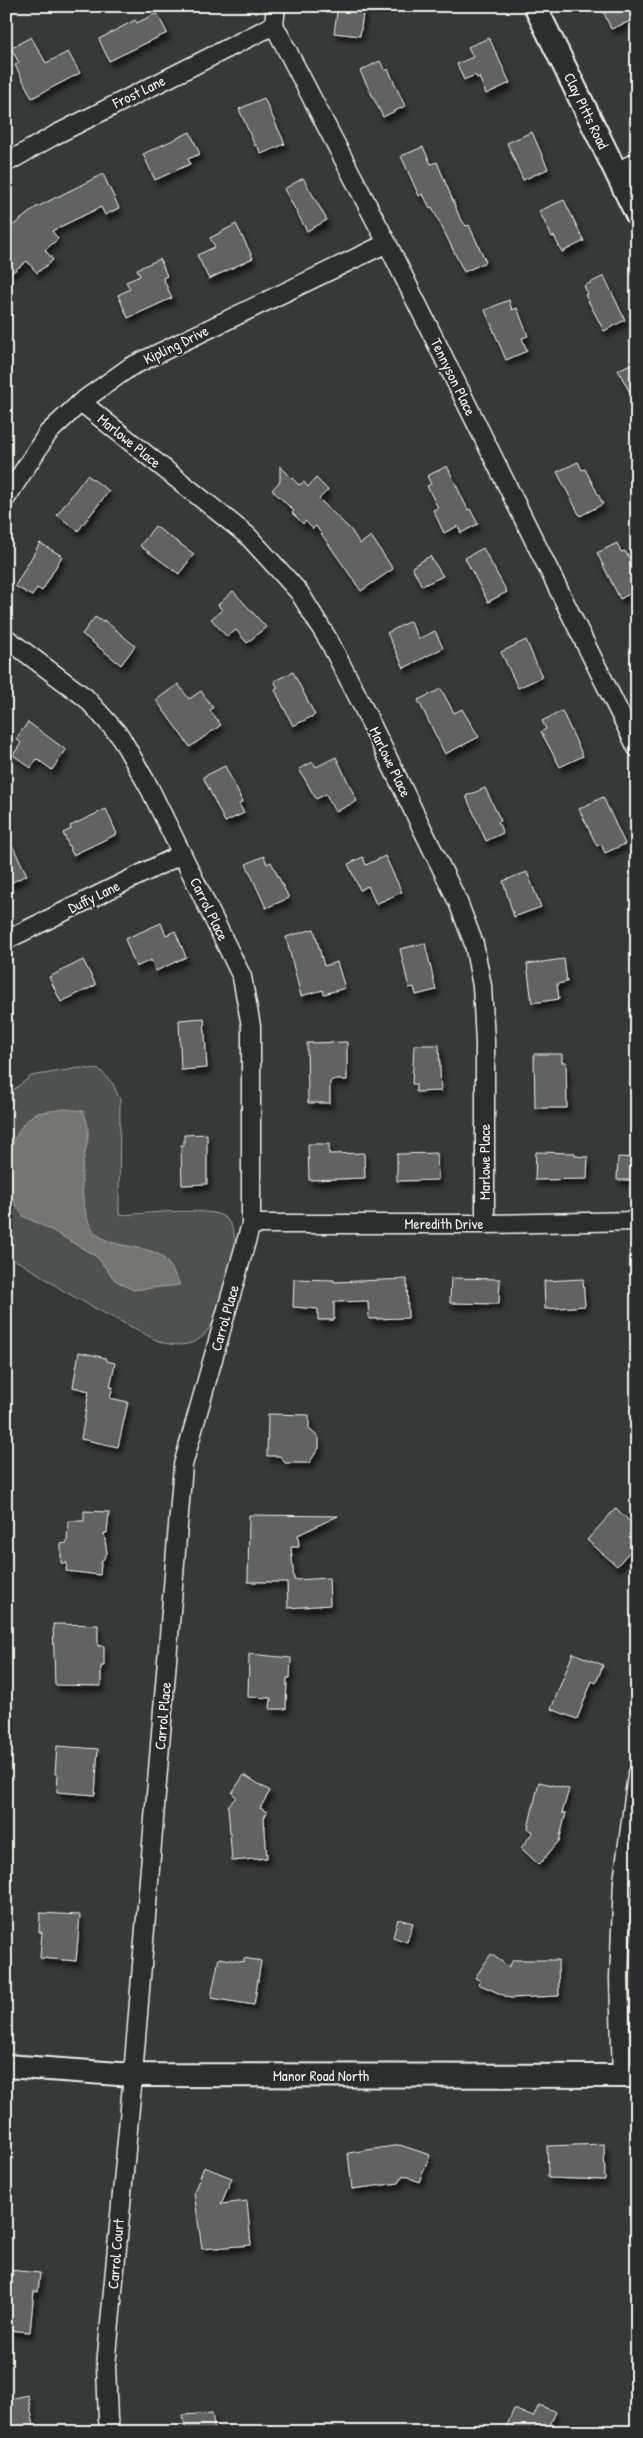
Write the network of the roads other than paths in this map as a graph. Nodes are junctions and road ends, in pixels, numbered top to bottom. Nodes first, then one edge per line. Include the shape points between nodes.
1 (276, 6) edge
2 (535, 6) edge
3 (274, 25) junction
4 (637, 161) edge
5 (6, 163) edge
6 (616, 173) junction
7 (637, 216) edge
8 (387, 243) junction
9 (81, 402) junction
10 (6, 498) edge
11 (6, 638) edge
12 (637, 748) edge
13 (182, 854) junction
14 (6, 940) edge
15 (637, 1221) edge
16 (251, 1224) junction
17 (485, 1224) junction
18 (637, 1775) edge
19 (6, 2066) edge
20 (133, 2075) junction
21 (629, 2076) edge
22 (111, 2432) edge

1 - 3 street
2 - 6 street, Clay Pitts Road
3 - 5 street, Frost Lane via 54,134
3 - 8 street, Tennyson Place
4 - 6 street
6 - 7 street, Clay Pitts Road
8 - 9 street, Kipling Drive via 130,367
8 - 12 street, Tennyson Place
9 - 10 street, Kipling Drive via 48,433
9 - 17 street, Marlowe Place via 248,536 299,592 359,699 458,902 474,944 482,986 485,1042
11 - 13 street, Carrol Place via 86,698 120,736
13 - 14 street, Duffy Lane
13 - 16 street, Carrol Place via 242,977 251,1026
15 - 17 street, Meredith Drive
16 - 17 street, Meredith Drive
16 - 20 street, Carrol Place via 183,1465
18 - 21 street via 623,1882 619,1978
19 - 20 street, Manor Road North
20 - 21 street, Manor Road North
20 - 22 street, Carrol Court via 106,2366

